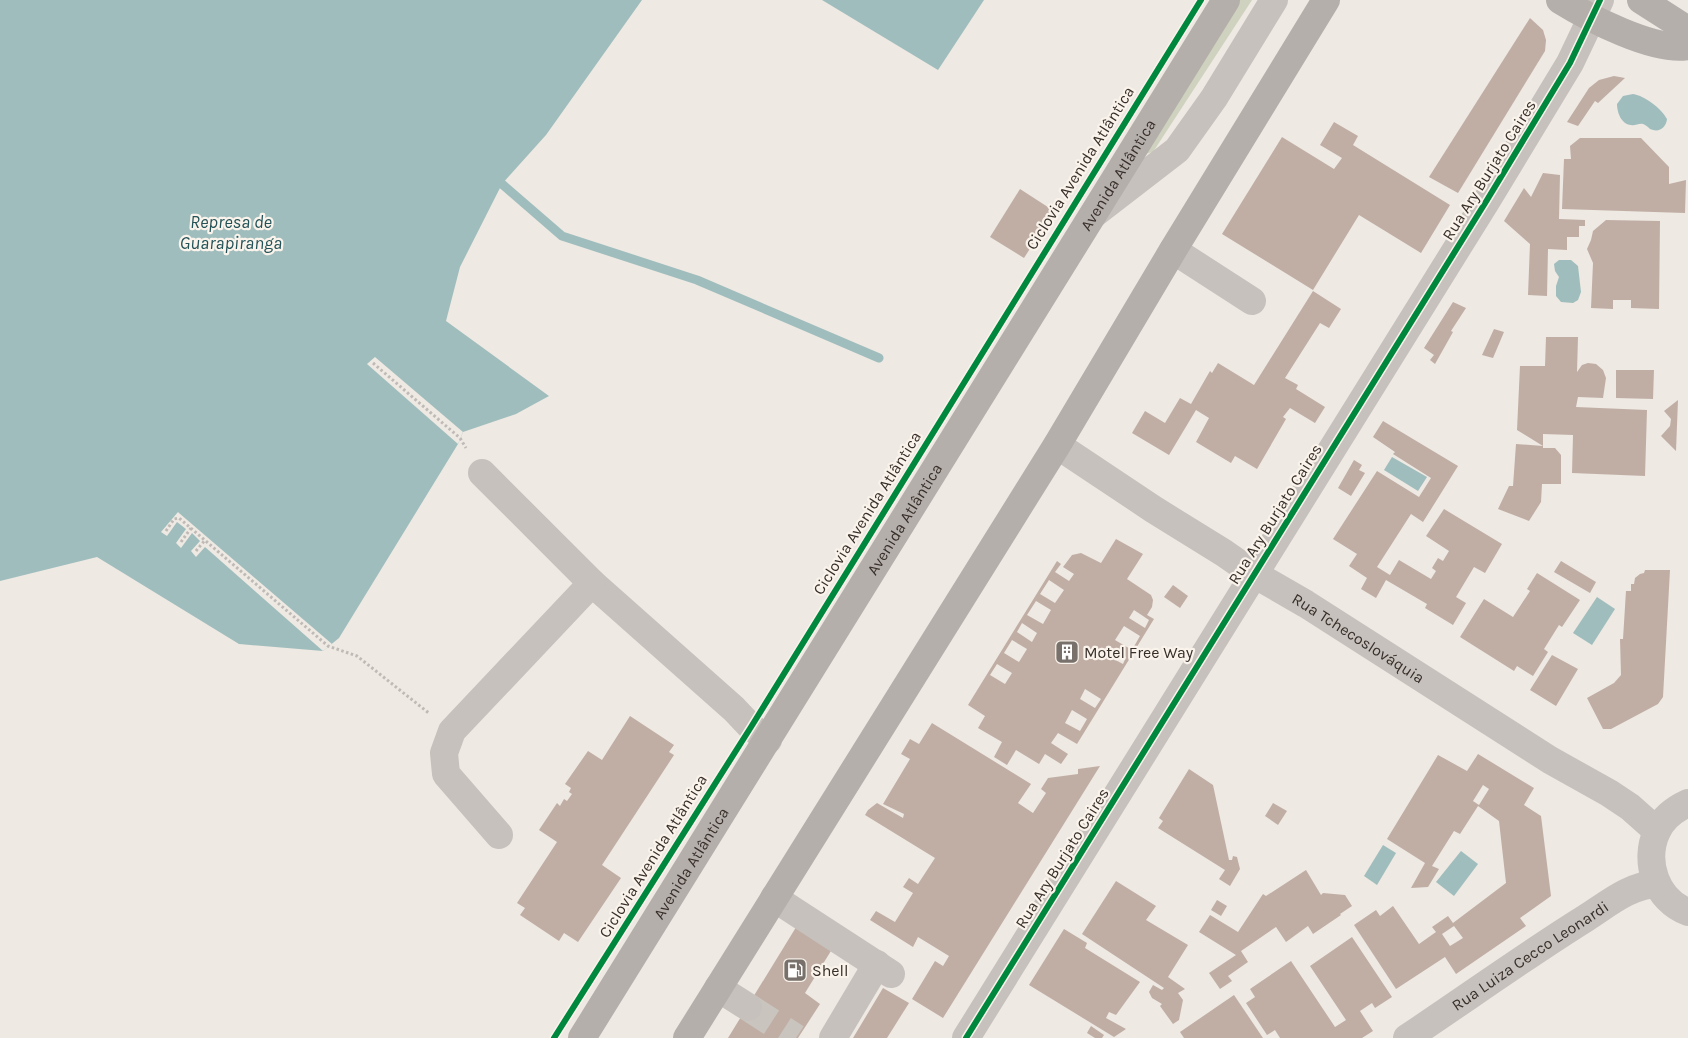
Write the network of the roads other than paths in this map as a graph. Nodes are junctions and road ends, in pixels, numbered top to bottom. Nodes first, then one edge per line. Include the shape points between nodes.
1 (1226, 0) edge
2 (1274, 0) edge
3 (1326, 0) edge
4 (1560, 0) edge
5 (1641, 0) edge
6 (1596, 9) edge
7 (1688, 30) edge
8 (1688, 46) edge
9 (1093, 215) junction
10 (1173, 250) junction
11 (1252, 301) dead end
12 (1057, 445) junction
13 (482, 473) road end
14 (1254, 574) junction
15 (592, 582) junction
16 (768, 740) junction
17 (1688, 803) edge
18 (1657, 831) junction
19 (499, 835) dead end
20 (1657, 884) junction
21 (774, 898) junction
22 (1688, 912) edge
23 (718, 988) junction
24 (748, 1006) tunnel mouth
25 (582, 1038) edge
26 (687, 1038) edge
27 (833, 1038) edge
28 (966, 1038) edge
29 (1407, 1038) edge

1 - 9 main road, Avenida Atlântica
2 - 9 street via 1214,98 1177,150
3 - 10 main road
4 - 6 main road
5 - 7 main road
6 - 8 main road via 1625,34 1662,45
6 - 14 street, Rua Ary Burjato Caires via 1556,88
9 - 16 main road, Avenida Atlântica
10 - 11 street
10 - 12 main road
12 - 14 street, Rua Tchecoslováquia
12 - 21 main road
13 - 15 street
14 - 18 street, Rua Tchecoslováquia via 1550,760 1610,793
14 - 28 street, Rua Ary Burjato Caires
15 - 16 street
15 - 19 street via 452,731 444,754 446,774
16 - 25 main road, Avenida Atlântica
17 - 18 street via 1665,819
18 - 20 street via 1652,848
20 - 22 street via 1667,899
20 - 29 street, Rua Luiza Cecco Leonardi via 1644,884 1631,890
21 - 23 main road
21 - 27 street via 884,969
23 - 24 street
23 - 26 main road

